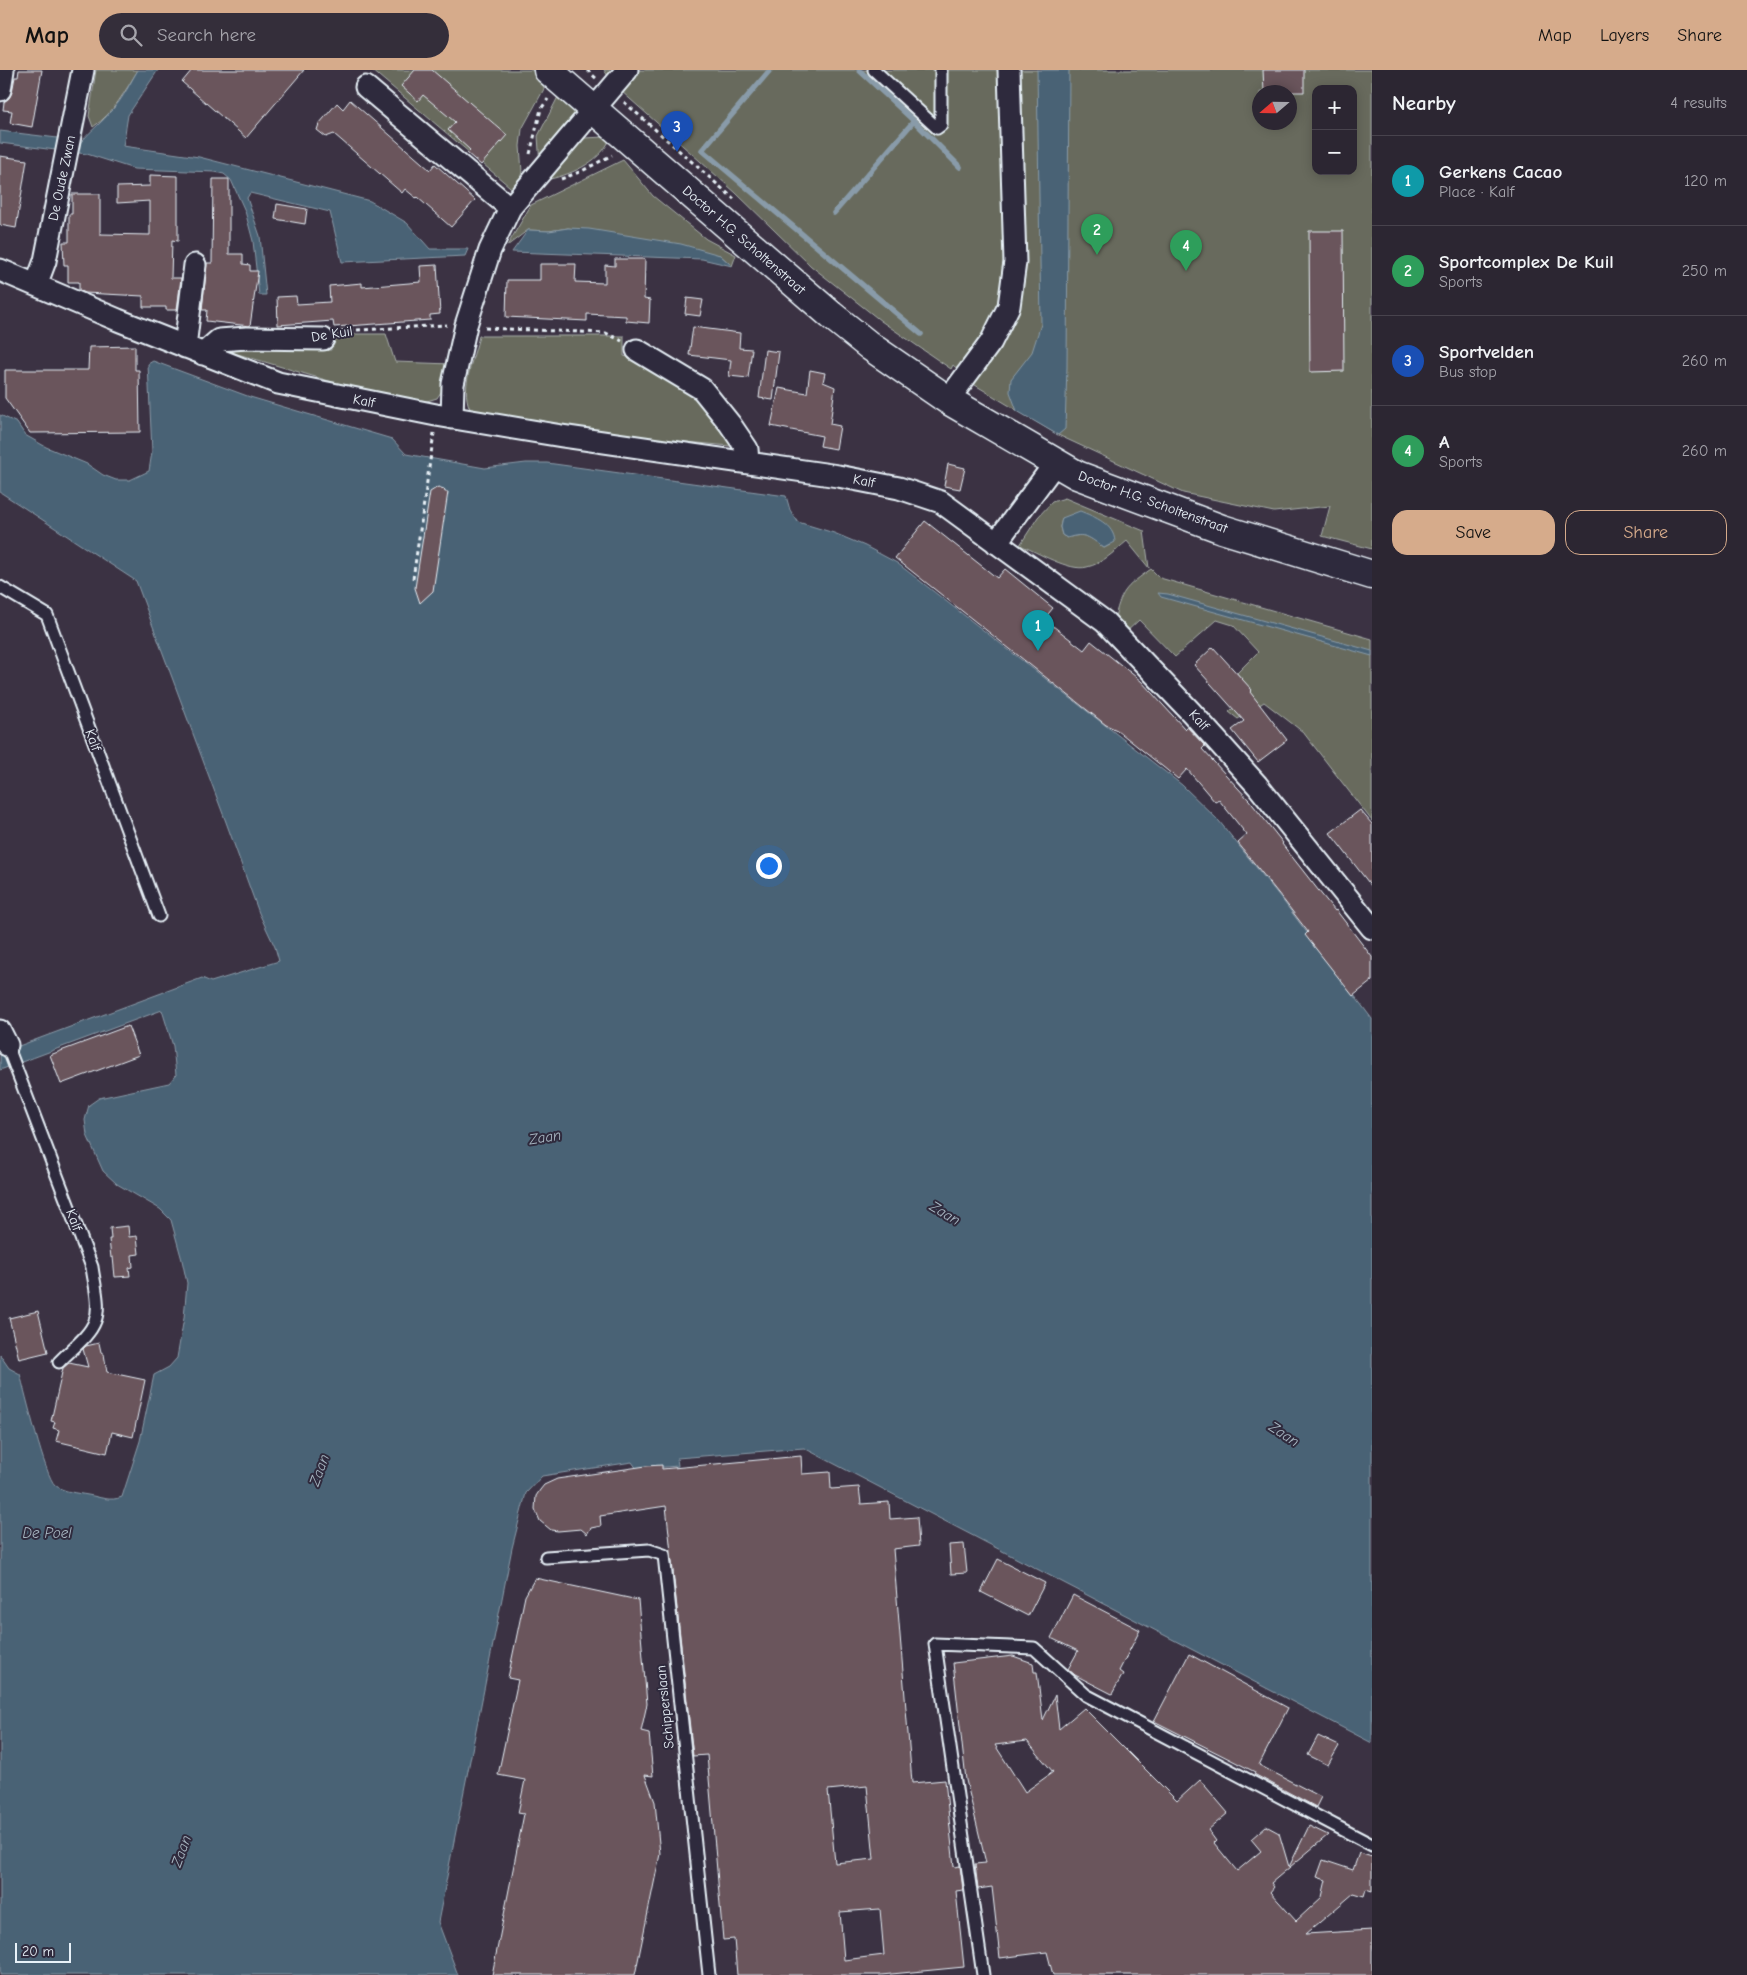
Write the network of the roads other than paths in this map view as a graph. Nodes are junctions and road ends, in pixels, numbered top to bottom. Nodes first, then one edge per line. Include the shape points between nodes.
1 (3, 70) edge
2 (82, 70) edge
3 (627, 70) edge
4 (874, 70) edge
5 (941, 70) edge
6 (1010, 70) edge
7 (555, 76) edge
8 (366, 87) dead end
9 (0, 90) edge
10 (601, 100) junction
11 (510, 208) junction
12 (195, 265) dead end
13 (0, 270) edge
14 (36, 285) junction
15 (323, 339) road end
16 (194, 350) junction
17 (637, 350) road end
18 (948, 400) junction
19 (444, 417) junction
20 (748, 462) junction
21 (1056, 462) junction
22 (996, 543) junction
23 (1372, 575) edge
24 (0, 587) edge
25 (159, 916) dead end
26 (1372, 928) edge
27 (3, 1038) edge
28 (58, 1362) dead end
29 (546, 1557) dead end
30 (1372, 1845) edge
31 (709, 1975) edge
32 (983, 1975) edge

1 - 9 street
2 - 14 street, De Oude Zwan via 45,261
3 - 10 street
4 - 5 lane via 937,128 941,125
6 - 18 street via 1015,262 1009,306 991,342
7 - 10 main road, Doctor H.G. Scholtenstraat
8 - 11 street
10 - 11 street
10 - 18 main road, Doctor H.G. Scholtenstraat via 831,315
11 - 19 street via 490,250 466,325
12 - 16 street
13 - 14 street, Kalf
14 - 16 street, Kalf
15 - 16 street, De Kuil via 219,340
16 - 19 street, Kalf via 278,384
17 - 20 street via 702,389 747,449
18 - 21 main road, Doctor H.G. Scholtenstraat
19 - 20 street, Kalf
20 - 22 street, Kalf via 899,488 941,502
21 - 22 street
21 - 23 main road, Doctor H.G. Scholtenstraat via 1077,475 1222,529
22 - 26 street, Kalf via 1105,622 1257,785
24 - 25 lane, Kalf via 47,615
27 - 28 lane, Kalf via 92,1267 95,1321 86,1336
29 - 31 lane, Schipperslaan via 649,1550 664,1555
30 - 32 lane via 1086,1694 1034,1648 935,1644

